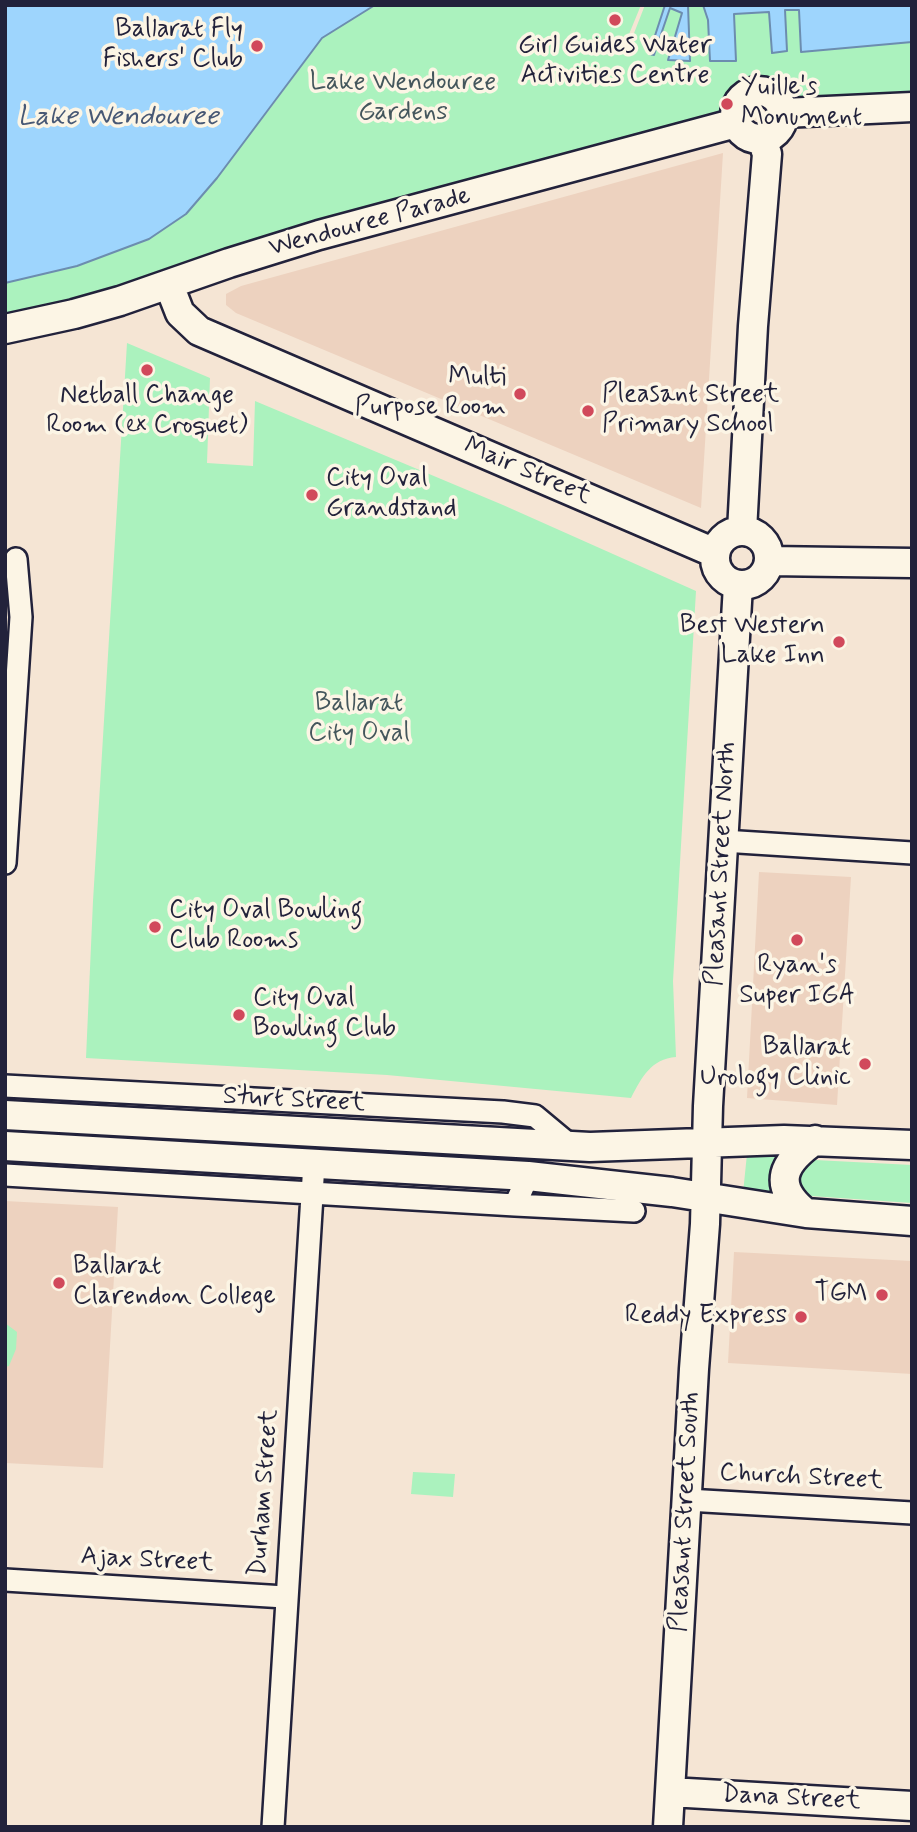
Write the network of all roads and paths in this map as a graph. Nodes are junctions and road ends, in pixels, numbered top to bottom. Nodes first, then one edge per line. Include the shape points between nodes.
1 (912, 107) edge
2 (784, 113) junction
3 (736, 123) junction
4 (762, 139) junction
5 (169, 285) junction
6 (5, 329) edge
7 (742, 531) junction
8 (715, 552) junction
9 (16, 559) dead end
10 (769, 561) junction
11 (912, 563) edge
12 (738, 585) junction
13 (723, 841) junction
14 (912, 853) edge
15 (5, 863) edge
16 (5, 1086) edge
17 (5, 1115) edge
18 (815, 1140) junction
19 (706, 1143) junction
20 (912, 1145) edge
21 (5, 1146) edge
22 (571, 1146) junction
23 (314, 1163) junction
24 (5, 1175) edge
25 (528, 1176) junction
26 (313, 1193) junction
27 (704, 1197) junction
28 (515, 1205) junction
29 (634, 1211) dead end
30 (806, 1213) junction
31 (912, 1221) edge
32 (687, 1500) junction
33 (912, 1513) edge
34 (5, 1580) edge
35 (285, 1597) junction
36 (670, 1792) junction
37 (912, 1806) edge
38 (273, 1827) edge
39 (668, 1827) edge

1 - 2 street
2 - 3 street via 770,93 754,91 736,107
2 - 4 street via 779,130
3 - 4 street via 746,136
3 - 5 street, Wendouree Parade via 319,235
4 - 7 street via 767,154
5 - 6 street, Wendouree Parade
5 - 8 street, Mair Street via 180,313 199,331
7 - 8 street via 724,537
7 - 10 street via 763,541
8 - 12 street via 719,574
9 - 15 street via 21,617
10 - 11 street
10 - 12 street via 761,578
12 - 13 street, Pleasant Street North
13 - 14 street
13 - 19 street, Pleasant Street North
16 - 22 street, Sturt Street via 503,1112 535,1116
17 - 22 street, Sturt Street
18 - 19 street, Sturt Street
18 - 20 street, Sturt Street
18 - 30 street via 794,1155 785,1176 788,1191
19 - 22 street, Sturt Street
19 - 27 street, Pleasant Street North
21 - 23 street
23 - 25 street
23 - 26 street, Durham Street
24 - 26 street
25 - 27 street
25 - 28 street
26 - 28 street
26 - 35 street, Durham Street
27 - 30 street
27 - 32 street, Pleasant Street South
28 - 29 street
30 - 31 street
32 - 33 street, Church Street
32 - 36 street, Pleasant Street South
34 - 35 street, Ajax Street
35 - 38 street, Durham Street
36 - 37 street, Dana Street
36 - 39 street, Pleasant Street South

